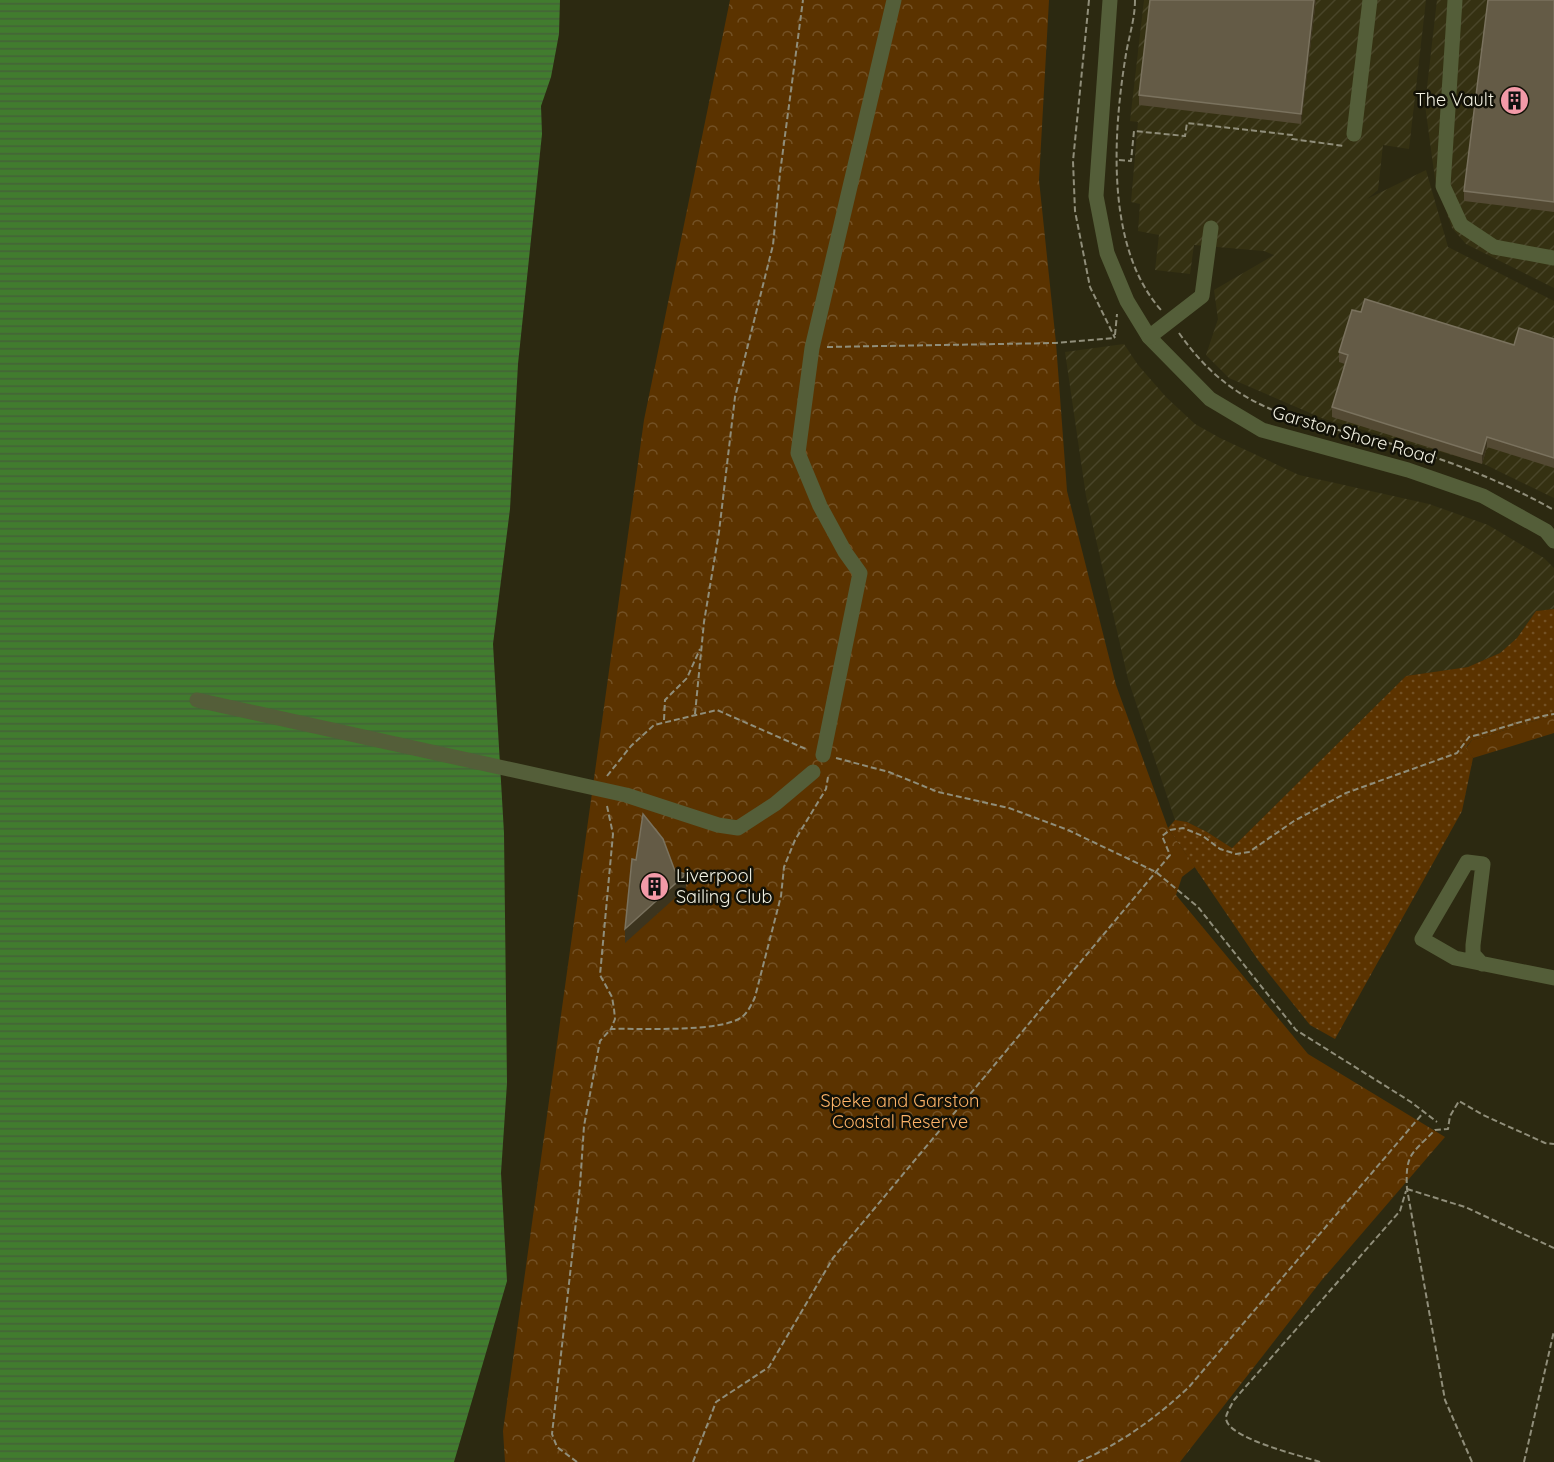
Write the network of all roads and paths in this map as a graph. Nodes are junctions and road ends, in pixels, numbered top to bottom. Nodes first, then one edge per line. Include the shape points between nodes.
1 (803, 0) edge
2 (894, 0) edge
3 (1110, 0) edge
4 (1135, 0) edge
5 (1370, 0) edge
6 (1455, 0) edge
7 (1352, 140) joint
8 (1119, 160) junction
9 (1211, 228) dead end
10 (1554, 258) edge
11 (1169, 320) junction
12 (1149, 337) junction
13 (1115, 338) dead end
14 (812, 348) junction
15 (1554, 510) edge
16 (1551, 531) edge
17 (702, 645) junction
18 (197, 700) dead end
19 (695, 714) junction
20 (1554, 714) edge
21 (664, 720) junction
22 (823, 755) junction
23 (813, 772) dead end
24 (605, 792) junction
25 (1156, 872) junction
26 (1479, 964) junction
27 (1554, 978) edge
28 (611, 1029) junction
29 (1424, 1112) junction
30 (1437, 1122) dead end
31 (1554, 1144) edge
32 (1407, 1189) junction
33 (1554, 1248) edge
34 (1554, 1331) edge
35 (578, 1462) edge
36 (693, 1462) edge
37 (1078, 1462) edge
38 (1320, 1462) edge
39 (1472, 1462) edge
40 (1524, 1462) edge

1 - 17 path via 773,245 735,397
2 - 14 street
3 - 12 street, Garston Shore Road via 1096,196 1107,253 1127,301
4 - 8 path via 1121,100
5 - 7 street
6 - 10 street via 1443,186 1461,225 1494,247
7 - 8 path via 1292,139 1292,135 1186,123 1185,136 1134,131 1131,161
8 - 11 path via 1118,202 1126,245 1145,292
9 - 11 street via 1202,296
11 - 12 street
11 - 15 path via 1196,357 1235,391 1276,413 1458,464
12 - 16 street, Garston Shore Road via 1210,399 1262,430 1408,470 1483,496
13 - 14 path via 1056,343
14 - 22 street via 798,453 820,506 860,573
17 - 19 path
17 - 21 path via 687,678 665,700
18 - 24 street
19 - 21 path
19 - 22 path via 717,710
20 - 25 path via 1469,737 1457,753 1346,793 1294,821 1249,852 1228,852 1193,831 1170,830 1162,836 1170,855
21 - 24 path via 631,746 601,782
22 - 25 path via 889,772 938,792 1010,808 1068,830
22 - 28 path via 826,789 783,867 775,918 755,998 748,1011 741,1018 709,1026
23 - 24 street via 738,828
24 - 28 path via 613,834 600,975 615,1009
25 - 29 path via 1198,907 1296,1030
25 - 36 path via 833,1258 769,1367 716,1402
26 - 26 street via 1455,958 1422,939 1467,862 1483,864 1473,945
26 - 27 street
28 - 35 path via 600,1041 584,1126 552,1434 557,1448
29 - 30 path
29 - 37 path via 1189,1387 1126,1436
31 - 32 path via 1459,1101 1448,1129 1435,1130 1410,1156 1406,1164
32 - 33 path via 1465,1207
32 - 38 path via 1400,1211 1234,1400 1226,1417 1228,1424 1243,1437
32 - 39 path via 1445,1400
34 - 40 path

